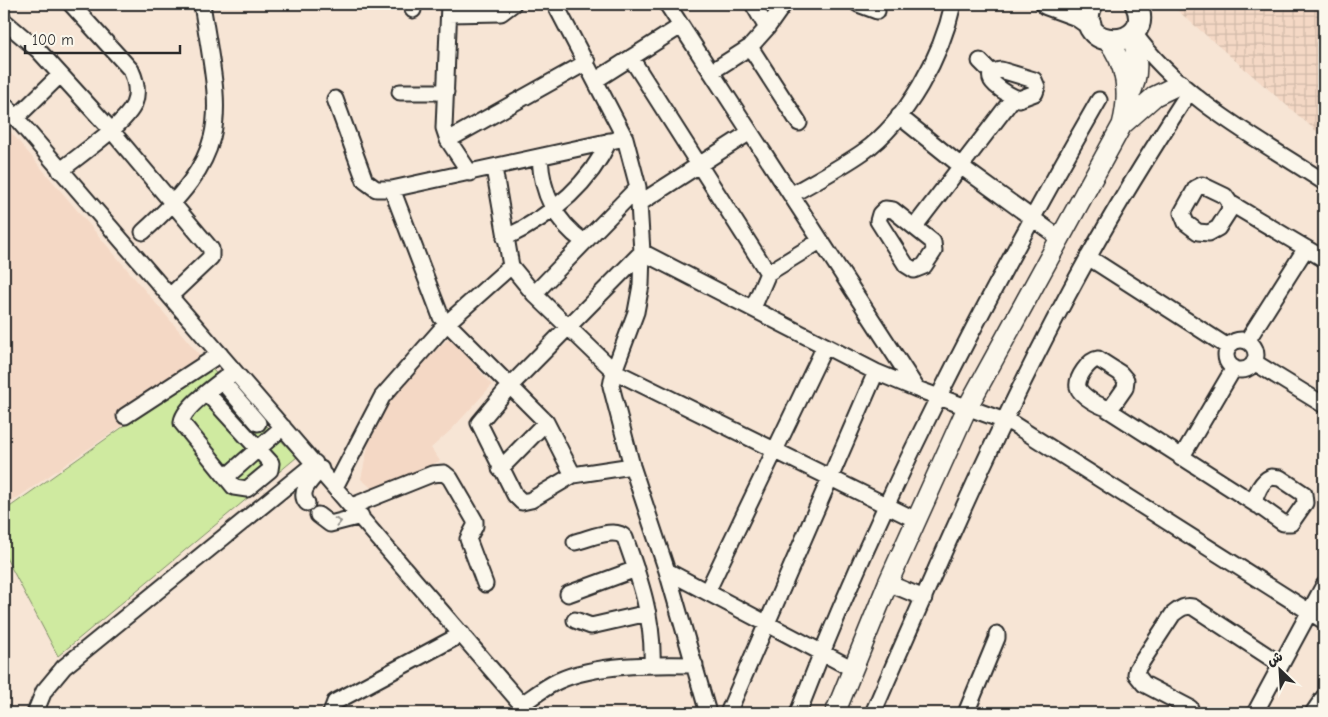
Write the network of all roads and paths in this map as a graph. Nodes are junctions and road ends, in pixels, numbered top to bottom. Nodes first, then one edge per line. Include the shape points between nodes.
1 (71, 4) edge
2 (202, 4) edge
3 (513, 4) edge
4 (555, 4) edge
5 (667, 4) edge
6 (754, 4) edge
7 (784, 4) edge
8 (858, 4) edge
9 (953, 4) edge
10 (1047, 4) edge
11 (1136, 4) edge
12 (449, 9) edge
13 (877, 11) dead end
14 (1091, 14) edge
15 (4, 21) edge
16 (681, 26) junction
17 (767, 28) junction
18 (1132, 33) junction
19 (1107, 40) junction
20 (750, 47) junction
21 (631, 58) junction
22 (980, 61) dead end
23 (587, 62) junction
24 (711, 72) junction
25 (993, 74) junction
26 (60, 75) junction
27 (596, 80) junction
28 (1184, 88) junction
29 (400, 92) dead end
30 (446, 92) junction
31 (1014, 98) junction
32 (335, 99) dead end
33 (1099, 100) dead end
34 (1127, 100) junction
35 (4, 104) edge
36 (899, 116) junction
37 (16, 118) junction
38 (800, 123) dead end
39 (1122, 125) junction
40 (110, 130) junction
41 (750, 132) junction
42 (625, 138) junction
43 (448, 140) junction
44 (609, 141) junction
45 (540, 158) junction
46 (698, 164) junction
47 (962, 167) junction
48 (494, 168) junction
49 (60, 171) junction
50 (470, 173) junction
51 (1324, 182) edge
52 (638, 187) junction
53 (392, 189) junction
54 (791, 195) junction
55 (640, 203) junction
56 (1230, 203) dead end
57 (173, 205) junction
58 (553, 211) junction
59 (1030, 219) junction
60 (915, 226) dead end
61 (143, 232) dead end
62 (505, 238) junction
63 (1061, 239) junction
64 (584, 242) junction
65 (820, 242) junction
66 (1306, 248) junction
67 (642, 252) junction
68 (1088, 257) junction
69 (1324, 259) edge
70 (511, 266) junction
71 (768, 273) junction
72 (534, 294) junction
73 (170, 296) junction
74 (753, 308) junction
75 (446, 323) junction
76 (569, 328) junction
77 (1246, 341) junction
78 (825, 346) junction
79 (1228, 347) junction
80 (220, 354) junction
81 (1254, 362) junction
82 (1234, 368) junction
83 (234, 371) junction
84 (614, 372) junction
85 (876, 372) junction
86 (222, 381) junction
87 (509, 387) junction
88 (917, 389) junction
89 (208, 393) junction
90 (937, 398) junction
91 (1324, 405) edge
92 (968, 408) junction
93 (1107, 409) dead end
94 (125, 416) dead end
95 (1005, 419) junction
96 (546, 422) junction
97 (258, 423) dead end
98 (283, 427) junction
99 (259, 449) junction
100 (774, 451) junction
101 (1182, 458) junction
102 (318, 466) junction
103 (632, 466) junction
104 (500, 469) junction
105 (573, 475) junction
106 (226, 478) junction
107 (830, 478) junction
108 (335, 487) junction
109 (307, 503) dead end
110 (1257, 505) dead end
111 (887, 506) junction
112 (356, 511) junction
113 (318, 515) dead end
114 (916, 520) junction
115 (575, 542) dead end
116 (636, 569) junction
117 (668, 572) junction
118 (888, 583) junction
119 (485, 584) dead end
120 (1324, 585) edge
121 (707, 592) junction
122 (568, 594) dead end
123 (924, 598) junction
124 (1310, 611) junction
125 (648, 613) junction
126 (575, 620) dead end
127 (1324, 621) edge
128 (768, 624) junction
129 (462, 634) junction
130 (997, 634) dead end
131 (821, 653) junction
132 (652, 664) junction
133 (1280, 664) junction
134 (695, 665) junction
135 (853, 669) junction
136 (1324, 697) edge
137 (1190, 708) dead end
138 (526, 709) edge
139 (35, 713) edge
140 (331, 713) edge
141 (708, 713) edge
142 (728, 713) edge
143 (798, 713) edge
144 (835, 713) edge
145 (873, 713) edge
146 (966, 713) edge
147 (1255, 713) edge
148 (1313, 713) edge

1 - 40 street via 126,63 135,78 134,104
2 - 57 street via 216,88 215,134 204,162
3 - 12 street via 500,13
4 - 23 street
5 - 16 street
6 - 17 street
7 - 17 street
8 - 13 street
9 - 36 street via 938,53
10 - 14 highway via 1077,14
11 - 18 highway via 1138,20
12 - 30 street
14 - 19 highway via 1100,37
15 - 26 street via 27,39
16 - 21 street
16 - 24 street
17 - 20 street
18 - 19 highway via 1120,40
18 - 28 street
18 - 34 main road via 1138,68
19 - 34 main road via 1119,59
20 - 24 street
20 - 38 street
21 - 27 street
21 - 46 street
22 - 25 street
23 - 27 street
23 - 43 street
24 - 41 street
25 - 31 street via 994,85
25 - 31 street via 1001,70 1030,78 1036,83 1037,89 1032,96
26 - 37 street
26 - 40 street
27 - 42 street
28 - 39 main road via 1156,96
28 - 51 street
28 - 68 street
29 - 30 street
30 - 43 street via 444,128
31 - 47 street
32 - 53 street via 366,181 376,189
33 - 59 street
34 - 39 main road
35 - 37 street
36 - 47 street
36 - 54 street via 865,151
37 - 49 street
39 - 63 main road
40 - 49 street
40 - 57 street
41 - 46 street
41 - 54 street
42 - 44 street
42 - 52 street
43 - 50 street
44 - 45 street
44 - 58 street via 594,170
45 - 48 street
45 - 58 street via 546,194
46 - 55 street
46 - 71 street
47 - 59 street
47 - 60 street
48 - 50 street
48 - 62 street
49 - 73 street
50 - 53 street
52 - 55 street
52 - 64 street
53 - 75 street via 437,308
54 - 65 street
55 - 67 street
56 - 66 street
57 - 61 street
57 - 73 street via 212,253
58 - 62 street
58 - 64 street
59 - 63 street
59 - 90 street
62 - 70 street
63 - 92 main road
64 - 72 street
65 - 71 street
65 - 88 street
66 - 69 street
66 - 77 street
67 - 74 street
67 - 76 street
67 - 84 street via 636,312
68 - 79 street
68 - 95 street
70 - 72 street
70 - 75 street
71 - 74 street
72 - 76 street
73 - 80 street
74 - 78 street
75 - 87 street
75 - 108 street via 382,397
76 - 84 street
76 - 87 street
77 - 79 street via 1236,341
77 - 81 street via 1256,353
78 - 85 street
78 - 100 street
79 - 82 street via 1227,361
80 - 83 street
80 - 94 street
81 - 82 street via 1242,370
81 - 91 street
82 - 101 street
83 - 86 street
83 - 98 street
84 - 100 street
84 - 103 street via 613,397
85 - 88 street
85 - 107 street
86 - 89 street
86 - 97 street
87 - 96 street
87 - 104 street via 479,423
88 - 90 street
89 - 99 street
89 - 106 street via 185,412 182,423
90 - 92 street
90 - 111 street
92 - 95 street
92 - 114 main road
93 - 101 street
95 - 123 street
95 - 124 street
96 - 104 street
96 - 105 street
98 - 99 street
98 - 102 street
99 - 106 street
99 - 106 street via 271,463 270,470 243,489
100 - 107 street
100 - 121 street
101 - 110 street
102 - 108 street
102 - 109 street via 303,492
102 - 139 street via 64,667 44,691
103 - 105 street
103 - 117 street
104 - 105 street via 522,502
107 - 111 street
107 - 128 street
108 - 112 street
111 - 114 street
111 - 131 street
113 -> 112 street via 330,524
112 - 119 street via 432,474 444,473 476,521 468,539
112 - 129 street
114 - 118 main road
115 - 116 street via 618,533 625,538
116 - 122 street
116 - 125 street
117 - 121 street
117 - 134 street
118 - 123 street
118 - 135 main road
120 - 124 street
121 - 128 street
123 - 145 street
124 - 127 street
124 - 133 street
125 - 126 street via 591,626
125 - 132 street
128 - 131 street
128 - 142 street
129 - 138 street
129 - 140 street via 335,702
130 - 146 street
131 - 135 street
131 - 143 street
132 - 134 street
132 - 138 street via 575,675 548,686
133 - 137 street via 1192,607 1180,608 1136,674 1144,684
133 - 147 street
134 - 141 street
135 - 144 main road
136 - 148 street

